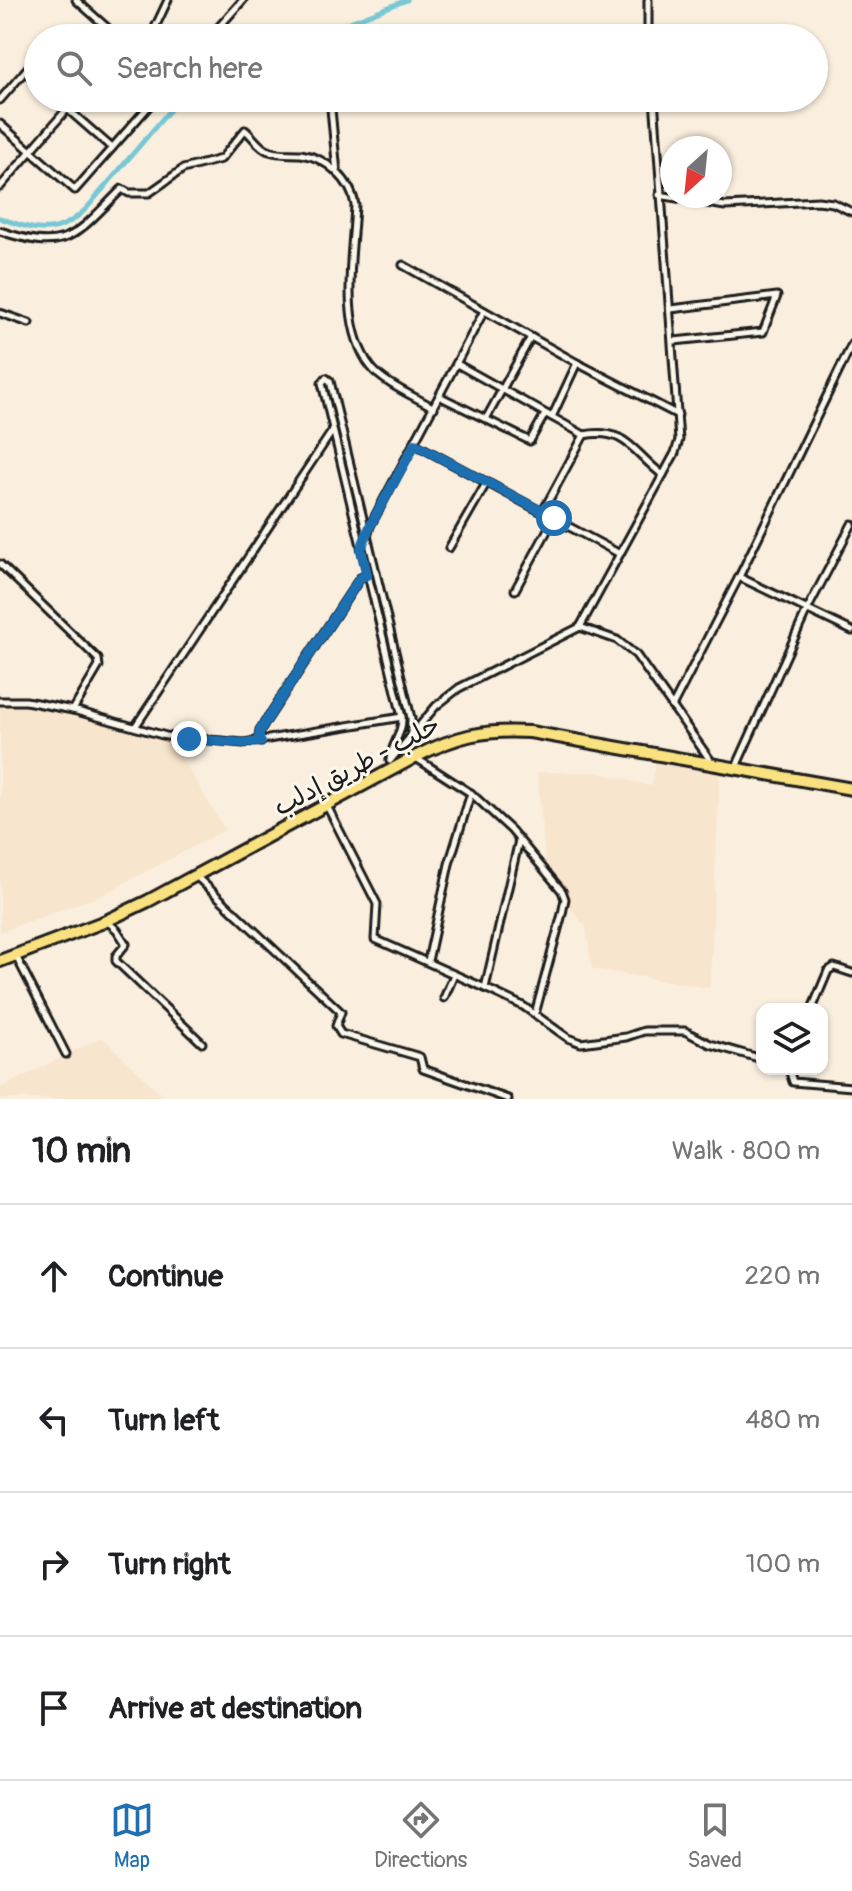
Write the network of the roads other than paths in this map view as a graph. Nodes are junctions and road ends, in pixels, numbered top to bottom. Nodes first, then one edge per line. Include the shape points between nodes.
1 (76, 0) edge
2 (168, 0) edge
3 (648, 0) edge
4 (239, 1) edge
5 (103, 24) edge
6 (157, 24) edge
7 (220, 24) edge
8 (648, 24) edge
9 (24, 72) edge
10 (0, 100) edge
11 (64, 112) edge
12 (70, 112) edge
13 (144, 112) edge
14 (331, 112) edge
15 (655, 112) edge
16 (0, 124) edge
17 (112, 148) junction
18 (31, 151) junction
19 (337, 173) junction
20 (0, 187) edge
21 (659, 195) junction
22 (852, 212) edge
23 (0, 231) edge
24 (403, 265) dead end
25 (671, 309) junction
26 (484, 311) junction
27 (0, 313) edge
28 (29, 323) dead end
29 (531, 337) junction
30 (673, 341) junction
31 (852, 344) edge
32 (577, 363) junction
33 (457, 364) junction
34 (502, 390) junction
35 (441, 397) junction
36 (434, 408) junction
37 (548, 415) junction
38 (679, 416) junction
39 (487, 418) junction
40 (333, 430) junction
41 (584, 435) junction
42 (415, 444) junction
43 (663, 475) junction
44 (487, 482) junction
45 (543, 511) junction
46 (554, 518) junction
47 (852, 524) edge
48 (366, 540) junction
49 (449, 548) dead end
50 (361, 549) junction
51 (620, 554) junction
52 (0, 564) edge
53 (367, 575) junction
54 (739, 577) junction
55 (515, 590) dead end
56 (807, 610) junction
57 (580, 627) junction
58 (852, 631) edge
59 (0, 701) edge
60 (672, 708) junction
61 (73, 710) junction
62 (402, 717) junction
63 (135, 727) junction
64 (411, 735) junction
65 (261, 742) junction
66 (415, 757) junction
67 (713, 764) junction
68 (392, 765) junction
69 (736, 767) junction
70 (852, 789) edge
71 (471, 793) junction
72 (327, 806) junction
73 (519, 840) junction
74 (197, 877) junction
75 (106, 921) junction
76 (15, 955) junction
77 (0, 961) edge
78 (428, 961) junction
79 (852, 973) edge
80 (454, 975) junction
81 (485, 988) junction
82 (444, 998) dead end
83 (815, 1003) edge
84 (535, 1014) junction
85 (202, 1043) dead end
86 (66, 1054) dead end
87 (756, 1057) edge
88 (791, 1075) edge
89 (852, 1087) edge
90 (508, 1099) edge

1 - 5 street
2 - 6 street
3 - 8 street
4 - 7 street
9 - 10 street
11 - 18 street
12 - 17 street
13 - 17 street
14 - 19 street
15 - 21 street
16 - 18 street
17 - 18 street via 75,190
18 - 20 street
19 - 23 street via 310,156 263,149 245,130 221,159 183,169 149,193 122,189 79,231 57,241 29,241
19 - 36 street via 350,186 355,205 350,321 370,366
21 - 22 street via 725,206 818,201
21 - 25 street
24 - 26 street
25 - 30 street
25 - 30 street via 777,296 763,332
26 - 29 street
26 - 33 street
27 - 28 street
29 - 32 street
29 - 34 street
30 - 38 street
31 - 54 street
32 - 37 street
32 - 38 street
33 - 34 street
33 - 35 street
34 - 37 street
34 - 39 street
35 - 36 street
35 - 39 street
36 - 42 street
37 - 39 street via 530,441
37 - 41 street
38 - 43 street via 679,440
40 - 48 street via 322,383 326,378
40 - 50 street
40 - 63 street
41 - 43 street via 618,436
41 - 45 street
42 - 44 street
42 - 48 street
43 - 51 street
44 - 45 street
44 - 49 street
45 - 46 street
46 - 51 street
46 - 55 street
47 - 56 street
48 - 50 street
48 - 64 street
50 - 53 street
51 - 57 street
52 - 61 street via 98,659
53 - 62 street
53 - 65 street via 360,578 260,730
54 - 56 street
54 - 60 street
56 - 58 street
56 - 69 street
57 - 60 street via 627,647
57 - 64 street via 459,688
59 - 61 street
60 - 67 street
61 - 63 street
62 - 65 street
62 - 68 street via 401,734 390,754
63 - 65 street via 173,737
64 - 68 street
66 - 67 highway, حلب - طريق إدلب via 452,739 507,730
66 - 68 highway, حلب - طريق إدلب
66 - 71 street
67 - 69 highway, حلب - طريق إدلب
68 - 72 highway, حلب - طريق إدلب
69 - 70 highway, حلب - طريق إدلب
71 - 73 street
71 - 78 street
72 - 74 highway, حلب - طريق إدلب
72 - 78 street via 377,904 375,939
73 - 81 street
73 - 84 street via 565,899
74 - 75 highway, حلب - طريق إدلب
74 - 90 street via 341,1012 336,1026 341,1034 420,1057 423,1069
75 - 76 highway, حلب - طريق إدلب
75 - 85 street via 126,944 116,961
76 - 77 highway, حلب - طريق إدلب
76 - 86 street
78 - 80 street
79 - 83 street via 834,967 828,971
80 - 81 street
80 - 82 street
81 - 84 street
84 - 87 street via 581,1043 644,1031 685,1031
88 - 89 street via 793,1082

